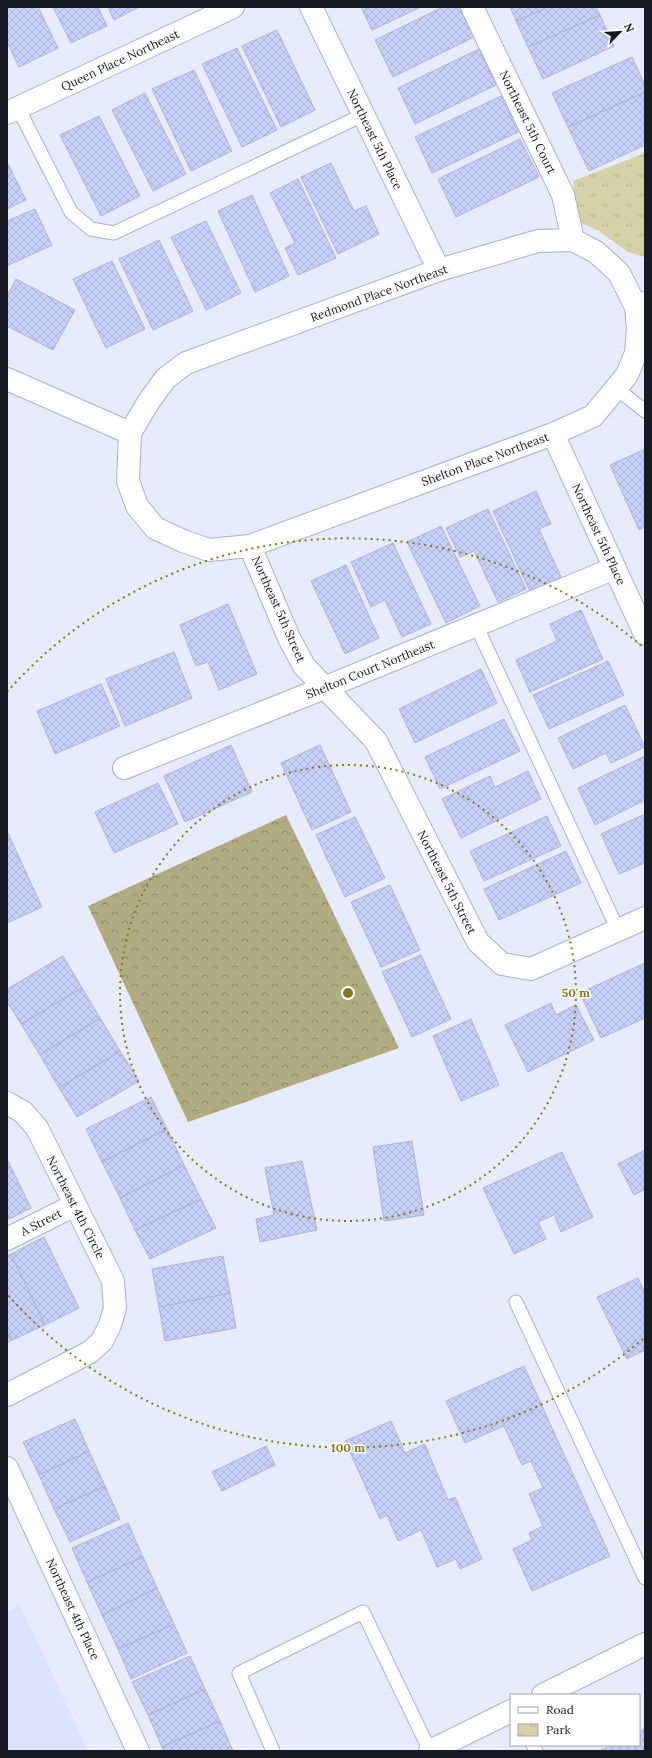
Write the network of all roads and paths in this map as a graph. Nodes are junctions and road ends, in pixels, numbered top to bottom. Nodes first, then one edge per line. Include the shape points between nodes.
1 (233, 7) edge
2 (311, 7) edge
3 (472, 7) edge
4 (12, 111) edge
5 (364, 115) junction
6 (573, 240) junction
7 (439, 270) junction
8 (640, 305) edge
9 (7, 379) edge
10 (617, 389) junction
11 (645, 411) edge
12 (130, 433) junction
13 (554, 434) junction
14 (250, 546) junction
15 (615, 568) junction
16 (476, 625) junction
17 (645, 634) edge
18 (324, 688) junction
19 (124, 768) dead end
20 (645, 918) edge
21 (618, 930) junction
22 (7, 1103) edge
23 (75, 1205) junction
24 (7, 1239) edge
25 (516, 1302) dead end
26 (7, 1394) edge
27 (7, 1468) edge
28 (13, 1498) edge
29 (645, 1578) edge
30 (645, 1644) edge
31 (545, 1694) edge
32 (510, 1712) edge
33 (458, 1745) edge
34 (138, 1751) edge
35 (273, 1751) edge
36 (430, 1751) edge

1 - 4 street, Queen Place Northeast
2 - 5 street, Northeast 5th Place
3 - 6 street, Northeast 5th Court via 563,195
4 - 5 lane via 71,212 91,229 114,233
5 - 7 street, Northeast 5th Place
6 - 7 street, Redmond Place Northeast via 538,241
6 - 8 street, Redmond Place Northeast via 596,252 619,273
7 - 12 street, Redmond Place Northeast via 186,363 166,378 149,400
8 - 10 street, Shelton Place Northeast via 636,354 628,374
9 - 12 street
10 - 11 lane
10 - 13 street, Shelton Place Northeast via 593,416
12 - 14 street, Northeast 5th Street via 128,481 137,506 155,528 209,550
13 - 14 street, Shelton Place Northeast
13 - 15 street, Northeast 5th Place
14 - 18 street, Northeast 5th Street via 289,638 304,666
15 - 16 street, Shelton Court Northeast
15 - 17 street, Northeast 5th Place
16 - 18 street, Shelton Court Northeast
16 - 21 lane
18 - 19 street, Shelton Court Northeast
18 - 21 street, Northeast 5th Street via 376,741 478,942 502,964 531,969
20 - 21 street
22 - 23 street, Northeast 4th Circle via 23,1112 37,1128
23 - 24 street, A Street
23 - 26 street, Northeast 4th Circle via 113,1281 115,1308 110,1325 102,1341 90,1352
25 - 29 lane
27 - 28 street, Northeast 4th Place
28 - 34 street, Northeast 4th Place
30 - 31 street
32 - 33 street
33 - 36 street
35 - 36 lane via 239,1673 363,1612

